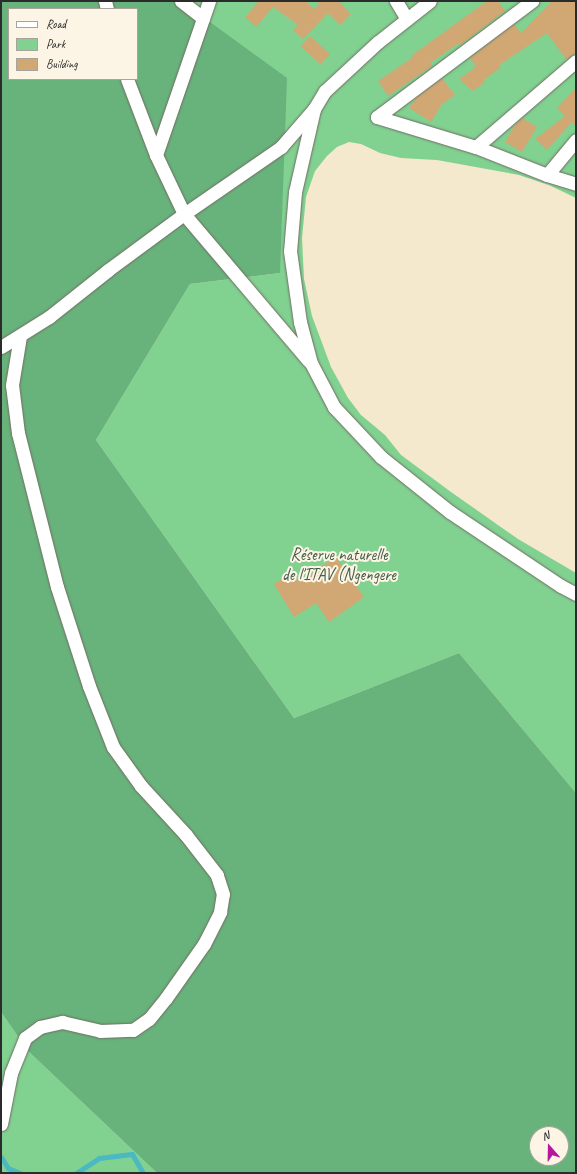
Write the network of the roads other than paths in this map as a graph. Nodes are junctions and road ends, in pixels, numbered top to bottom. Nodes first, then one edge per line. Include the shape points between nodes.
1 (181, 1) edge
2 (209, 1) edge
3 (396, 1) edge
4 (430, 1) edge
5 (532, 1) edge
6 (203, 18) junction
7 (407, 19) junction
8 (576, 61) edge
9 (127, 80) edge
10 (314, 109) junction
11 (576, 140) edge
12 (476, 147) junction
13 (156, 155) junction
14 (547, 175) junction
15 (576, 184) edge
16 (184, 214) junction
17 (20, 336) junction
18 (1, 347) edge
19 (311, 363) junction
20 (576, 594) edge
21 (1, 1124) edge

1 - 6 street
2 - 6 street
3 - 7 street
4 - 7 street
5 - 12 street via 377,118
6 - 13 street
7 - 10 street via 325,91
8 - 12 street
9 - 13 street
10 - 16 street via 281,147
10 - 19 street via 295,192 290,251 300,322
11 - 14 street
12 - 14 street
13 - 16 street
14 - 15 street
16 - 17 street via 49,317
16 - 19 street
17 - 18 street
17 - 21 street via 12,385 18,433 58,587 90,686 113,747 141,786 186,835 217,875 223,894 220,912 204,944 149,1019 134,1030 100,1031 62,1022 40,1027 25,1038 11,1074
19 - 20 street via 334,407 381,457 450,512

